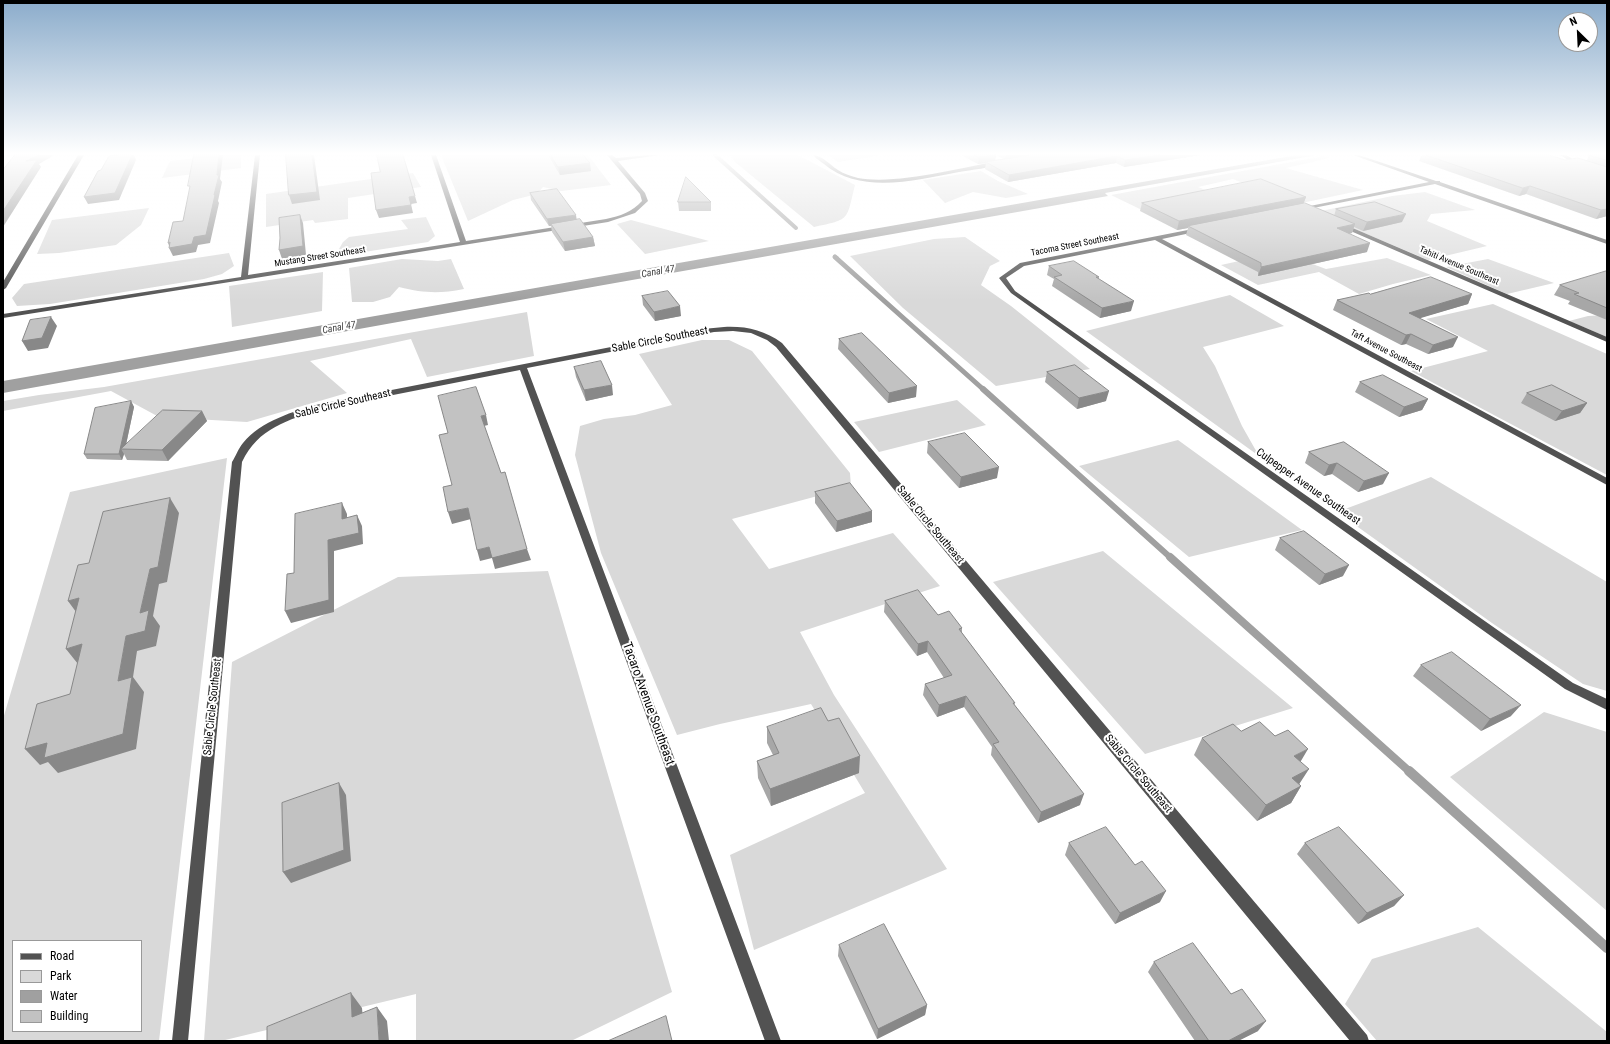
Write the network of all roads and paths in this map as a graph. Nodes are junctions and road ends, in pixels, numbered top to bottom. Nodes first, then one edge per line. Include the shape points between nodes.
1 (52, 204) edge
2 (252, 204) edge
3 (450, 204) edge
4 (643, 204) edge
5 (1330, 204) edge
6 (1501, 204) edge
7 (1304, 209) junction
8 (1297, 211) edge
9 (1319, 215) edge
10 (1333, 222) edge
11 (1203, 229) edge
12 (1156, 238) junction
13 (1605, 240) edge
14 (464, 244) junction
15 (244, 278) junction
16 (1002, 278) joint
17 (3, 288) edge
18 (3, 316) edge
19 (1607, 340) edge
20 (523, 367) junction
21 (1607, 482) edge
22 (1607, 705) edge
23 (180, 1041) edge
24 (773, 1041) edge
25 (1361, 1041) edge

1 - 17 street
2 - 15 street
3 - 14 street
4 - 14 street, Mustang Street Southeast via 639,210 627,216 606,221
5 - 7 street
6 - 13 street
7 - 8 street
7 - 9 street
10 - 19 street, Tahiti Avenue Southeast
11 - 12 street, Tacoma Street Southeast
12 - 16 street, Tacoma Street Southeast via 1022,264
12 - 21 street, Taft Avenue Southeast
14 - 15 street, Mustang Street Southeast
15 - 18 street, Mustang Street Southeast
16 - 22 street, Culpepper Avenue Southeast via 1013,292 1543,668 1569,686
20 - 23 street, Sable Circle Southeast via 320,407 289,417 263,430 247,444 237,462
20 - 24 street, Tacaro Avenue Southeast
20 - 25 street, Sable Circle Southeast via 703,331 731,328 752,330 770,337

